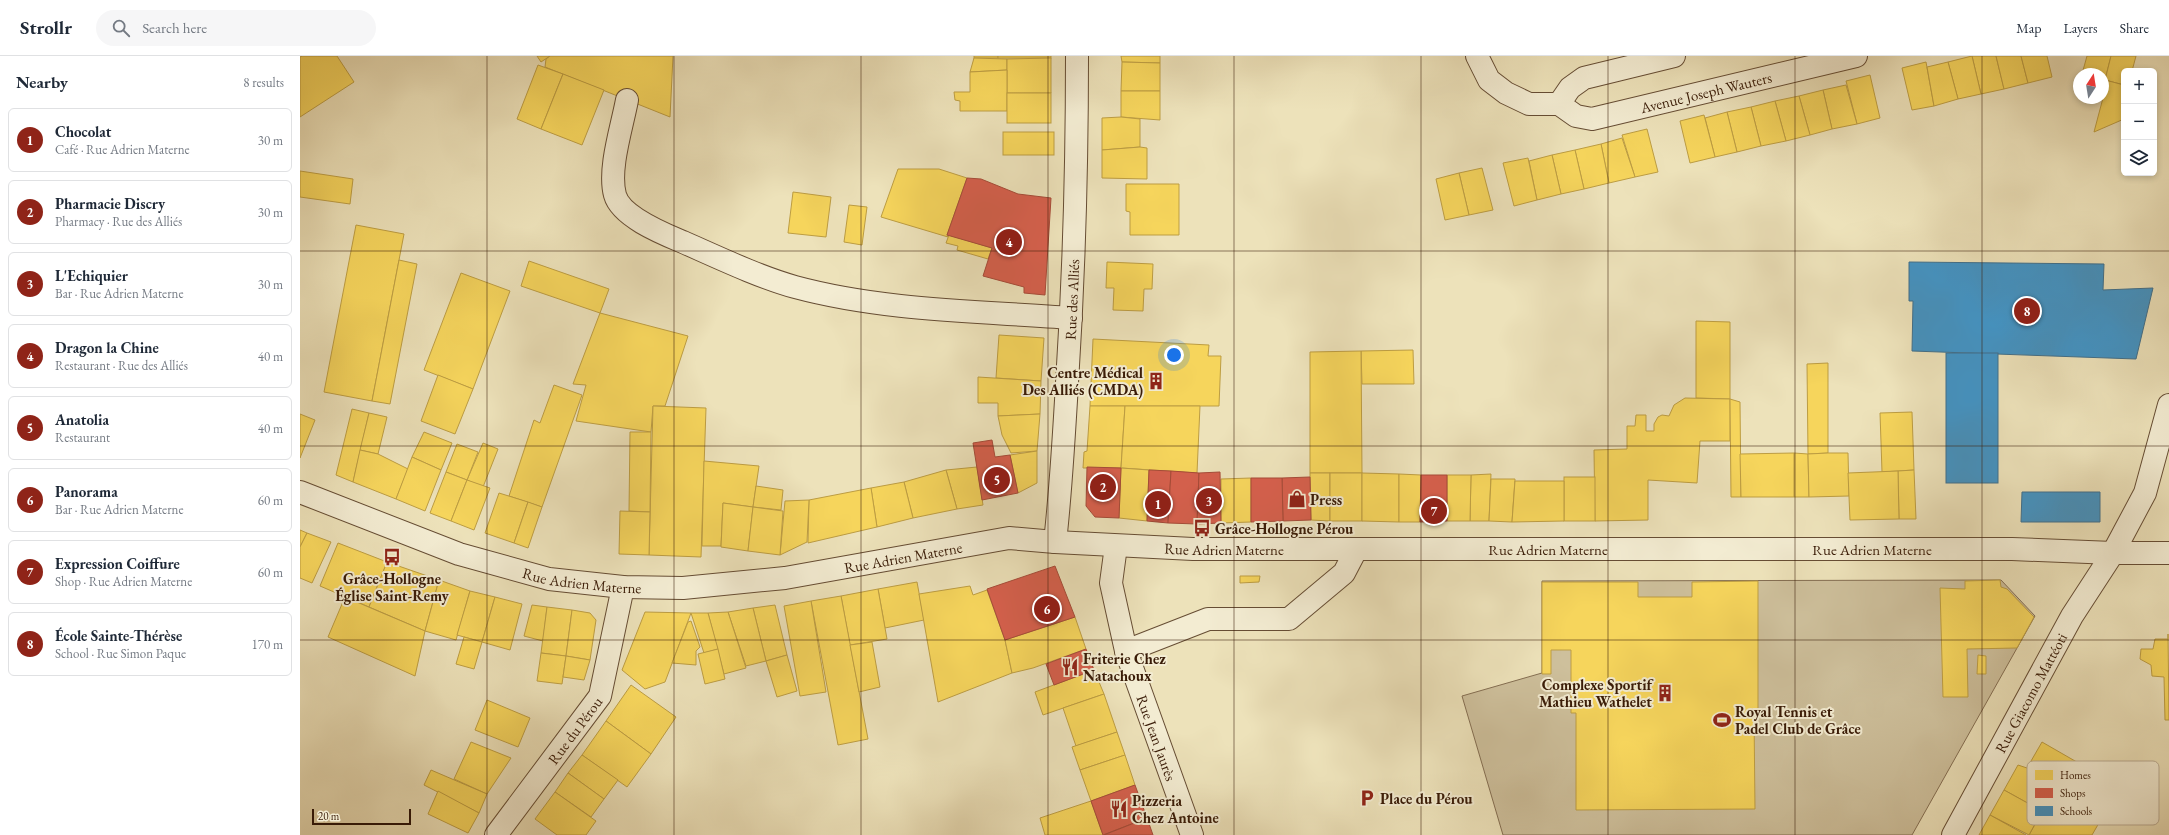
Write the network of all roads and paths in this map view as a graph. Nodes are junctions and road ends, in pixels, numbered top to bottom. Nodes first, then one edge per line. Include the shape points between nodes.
1 (1077, 56) edge
2 (1477, 56) edge
3 (1674, 56) edge
4 (1856, 56) edge
5 (627, 100) dead end
6 (1559, 104) junction
7 (1071, 318) junction
8 (2169, 404) edge
9 (300, 492) edge
10 (1056, 542) junction
11 (1116, 546) junction
12 (1356, 550) junction
13 (2113, 553) junction
14 (2169, 553) edge
15 (623, 587) junction
16 (1126, 651) junction
17 (496, 835) edge
18 (1192, 835) edge
19 (1953, 835) edge

1 - 7 street, Rue des Alliés via 1077,175
2 - 6 street via 1489,80 1506,93 1529,104
3 - 6 street via 1584,78 1570,88
4 - 6 street, Avenue Joseph Wauters via 1592,119 1576,116
5 - 7 street via 614,173 616,196 630,216 663,234 794,286 847,298 895,305
7 - 10 street, Rue des Alliés
8 - 13 street, Rue Giacomo Mattéoti via 2145,493
9 - 15 street, Rue Adrien Materne via 459,554 549,579
10 - 11 street, Rue Adrien Materne
10 - 15 street, Rue Adrien Materne via 1009,538 785,578 683,588
11 - 12 street, Rue Adrien Materne
11 - 16 street, Rue Jean Jaurès via 1111,584
12 - 13 street, Rue Adrien Materne via 2012,549
12 - 16 street via 1344,573 1289,619 1208,619
13 - 14 street, Rue Adrien Materne
13 - 19 street, Rue Giacomo Mattéoti via 2072,616
15 - 17 street, Rue du Pérou via 600,696
16 - 18 street, Rue Jean Jaurès

